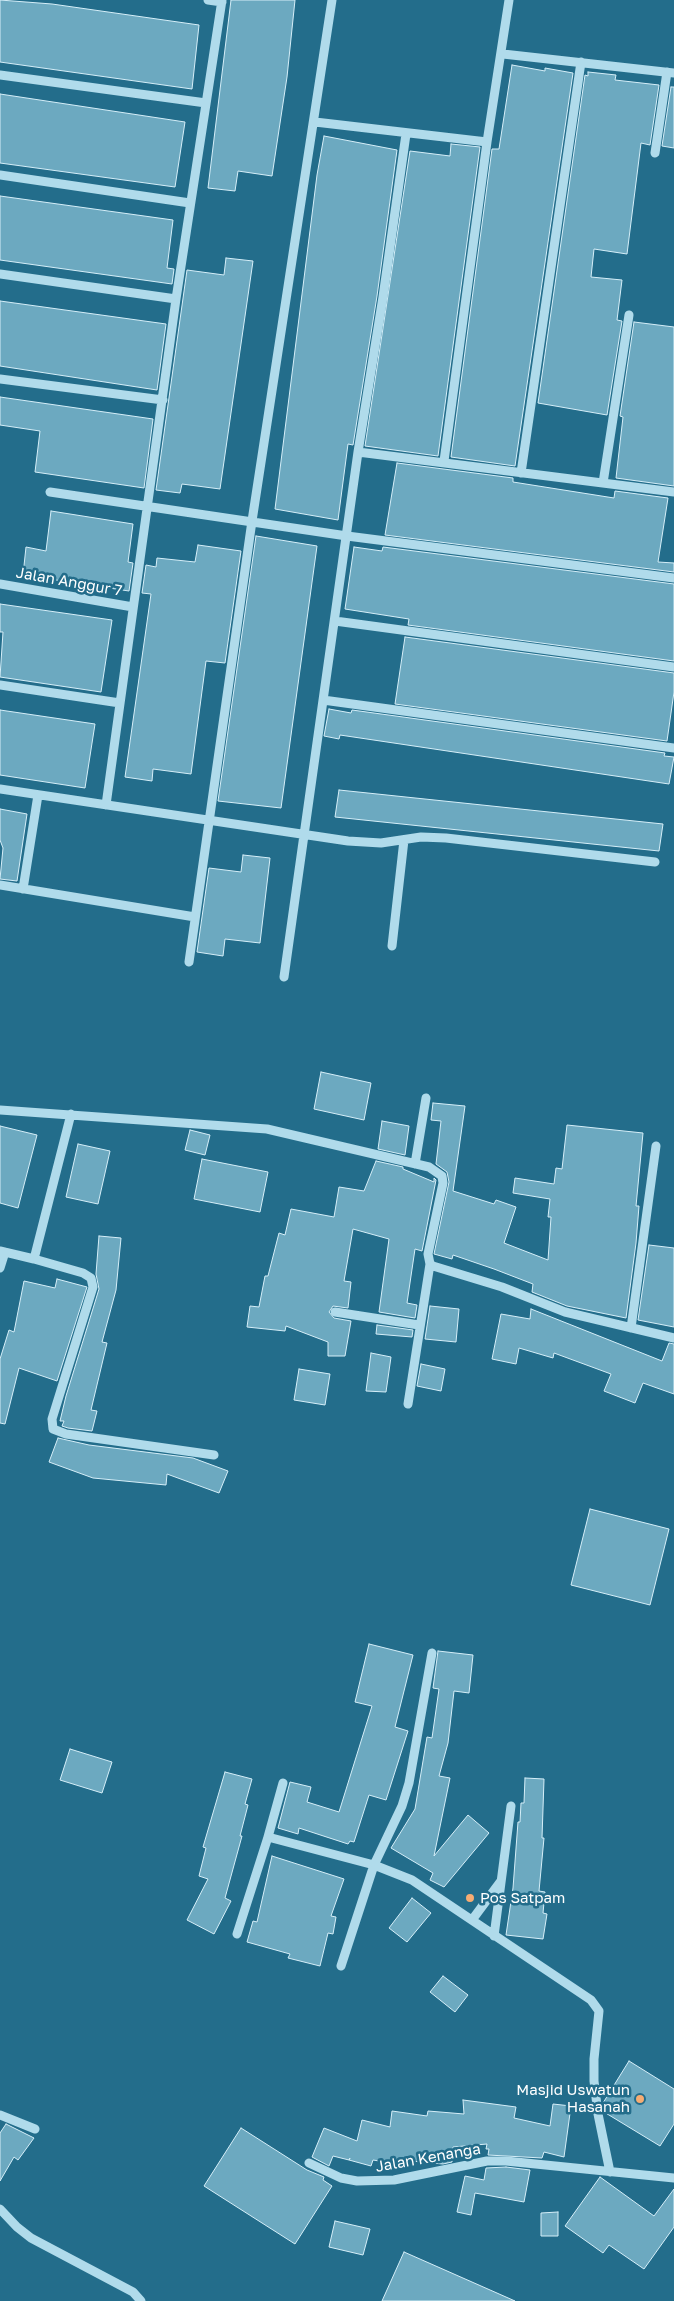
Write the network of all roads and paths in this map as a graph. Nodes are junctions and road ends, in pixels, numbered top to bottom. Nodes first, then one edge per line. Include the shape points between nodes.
1 (208, 0) edge
2 (332, 0) edge
3 (510, 0) edge
4 (222, 1) edge
5 (503, 54) junction
6 (581, 62) junction
7 (671, 73) edge
8 (0, 75) edge
9 (206, 103) junction
10 (314, 122) junction
11 (406, 134) junction
12 (487, 142) junction
13 (655, 152) dead end
14 (0, 175) edge
15 (190, 203) junction
16 (0, 274) edge
17 (176, 299) junction
18 (629, 315) dead end
19 (0, 379) edge
20 (163, 400) junction
21 (358, 452) junction
22 (444, 462) junction
23 (521, 473) junction
24 (603, 483) junction
25 (50, 492) dead end
26 (674, 492) edge
27 (149, 506) junction
28 (252, 521) junction
29 (347, 536) junction
30 (674, 578) edge
31 (0, 584) edge
32 (133, 607) junction
33 (335, 621) junction
34 (674, 667) edge
35 (0, 685) edge
36 (323, 700) junction
37 (120, 703) junction
38 (674, 748) edge
39 (0, 789) edge
40 (38, 795) junction
41 (106, 805) junction
42 (209, 819) junction
43 (303, 834) junction
44 (404, 840) junction
45 (655, 862) dead end
46 (0, 885) edge
47 (22, 889) junction
48 (195, 917) junction
49 (392, 946) dead end
50 (188, 962) dead end
51 (284, 977) dead end
52 (426, 1098) dead end
53 (0, 1110) edge
54 (71, 1114) junction
55 (656, 1146) dead end
56 (416, 1164) junction
57 (2, 1252) edge
58 (34, 1259) junction
59 (430, 1264) junction
60 (0, 1268) edge
61 (335, 1312) dead end
62 (419, 1325) junction
63 (630, 1328) junction
64 (674, 1338) edge
65 (408, 1404) dead end
66 (214, 1455) dead end
67 (432, 1654) dead end
68 (283, 1783) dead end
69 (511, 1806) dead end
70 (268, 1837) junction
71 (374, 1866) junction
72 (501, 1881) junction
73 (472, 1920) junction
74 (237, 1934) dead end
75 (494, 1936) junction
76 (341, 1966) dead end
77 (0, 2115) edge
78 (35, 2129) dead end
79 (309, 2163) dead end
80 (610, 2172) junction
81 (674, 2178) edge
82 (0, 2209) edge
83 (141, 2301) edge

1 - 4 street
2 - 10 street
3 - 5 street
4 - 9 street
5 - 6 street
5 - 12 street
6 - 7 street
6 - 23 street
7 - 13 street
8 - 9 street
9 - 15 street
10 - 11 street
10 - 28 street
11 - 12 street
11 - 21 street
12 - 22 street
14 - 15 street
15 - 17 street
16 - 17 street
17 - 20 street
18 - 24 street
19 - 20 street
20 - 27 street
21 - 22 street
21 - 29 street
22 - 23 street
23 - 24 street
24 - 26 street
25 - 27 street
27 - 28 street
27 - 32 street
28 - 29 street
28 - 42 street
29 - 30 street
29 - 33 street
31 - 32 street, Jalan Anggur 7
32 - 37 street
33 - 34 street
33 - 36 street
35 - 37 street
36 - 38 street
36 - 43 street
37 - 41 street
39 - 40 street
40 - 41 street
40 - 47 street
41 - 42 street
42 - 43 street
42 - 48 street
43 - 44 street via 367,842
43 - 51 street
44 - 45 street via 446,838
44 - 49 street
46 - 47 street
47 - 48 street
48 - 50 street
52 - 56 street
53 - 54 street
54 - 56 street via 267,1129
54 - 58 street
55 - 63 street
56 - 59 street via 437,1170 443,1183 428,1254
57 - 58 street
57 - 60 street
58 - 66 street via 83,1273 91,1278 93,1287 52,1419 53,1429 66,1434
59 - 62 street
59 - 63 street via 565,1312
61 - 62 street
62 - 65 street
63 - 64 street
67 - 71 street via 409,1783
68 - 70 street
69 - 72 street
70 - 71 street
70 - 74 street
71 - 73 street via 423,1886
71 - 76 street
72 - 73 street
72 - 75 street
73 - 75 street
75 - 80 street via 591,2000 599,2011 594,2081
77 - 78 street
79 - 80 street, Jalan Kenanga via 341,2178 380,2182 486,2161
80 - 81 street, Jalan Kenanga
82 - 83 street via 31,2238 133,2292

